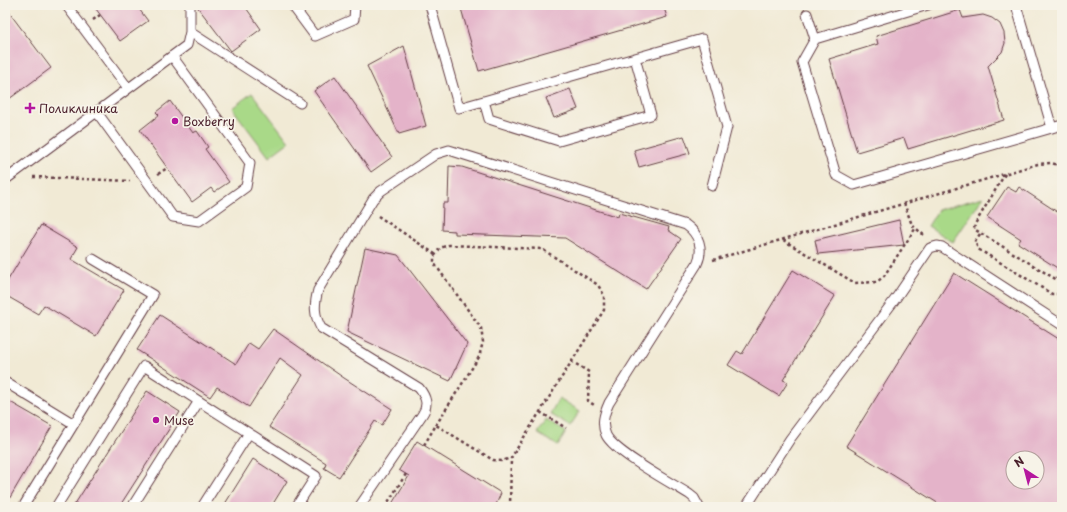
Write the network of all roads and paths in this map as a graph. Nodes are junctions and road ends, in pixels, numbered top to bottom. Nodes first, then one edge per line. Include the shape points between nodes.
1 (66, 5) edge
2 (190, 5) edge
3 (292, 5) edge
4 (356, 5) edge
5 (430, 5) edge
6 (928, 5) edge
7 (1016, 5) edge
8 (807, 14) dead end
9 (190, 32) junction
10 (815, 39) junction
11 (172, 56) junction
12 (635, 58) junction
13 (128, 88) junction
14 (484, 101) junction
15 (300, 103) dead end
16 (96, 111) junction
17 (1062, 125) edge
18 (1052, 128) junction
19 (1062, 166) edge
20 (167, 168) dead end
21 (1005, 174) junction
22 (8, 178) edge
23 (148, 182) junction
24 (712, 186) dead end
25 (904, 203) junction
26 (368, 208) junction
27 (915, 229) junction
28 (980, 234) junction
29 (924, 235) dead end
30 (782, 239) junction
31 (435, 254) junction
32 (93, 259) dead end
33 (697, 264) junction
34 (1062, 283) edge
35 (1062, 289) edge
36 (1062, 325) edge
37 (571, 361) junction
38 (5, 382) edge
39 (199, 401) junction
40 (588, 401) dead end
41 (540, 412) junction
42 (74, 424) junction
43 (436, 424) junction
44 (566, 428) dead end
45 (249, 433) junction
46 (424, 445) dead end
47 (511, 458) junction
48 (406, 474) dead end
49 (23, 507) edge
50 (56, 507) edge
51 (132, 507) edge
52 (202, 507) edge
53 (296, 507) edge
54 (359, 507) edge
55 (385, 507) edge
56 (510, 507) edge
57 (699, 507) edge
58 (746, 507) edge

1 - 13 lane
2 - 9 lane
3 - 4 lane via 315,36 354,19
5 - 14 lane via 459,108
6 - 10 lane
7 - 18 lane
8 - 10 lane
9 - 11 lane via 187,46
9 - 15 lane
10 - 18 lane via 802,62 836,175 854,185
11 - 13 lane
11 - 23 lane via 250,163 246,187 199,221 173,217
12 - 14 lane
12 - 14 lane via 651,115 559,141 489,119
12 - 24 lane via 702,39 727,127
13 - 16 lane
16 - 22 lane
16 - 23 lane
17 - 18 lane
19 - 21 path via 1045,163
20 - 23 path
21 - 25 path
21 - 28 path via 975,224 974,229
22 - 23 path
25 - 27 path
25 - 30 path
26 - 31 path
26 - 33 lane via 381,191 436,154 445,150 455,151 686,225 699,241 700,254
26 - 54 lane via 318,290 315,302 317,319 321,328 419,388 425,395 426,409
27 - 29 path
27 - 30 path via 884,276 877,282 853,282
28 - 34 path
28 - 35 path via 975,241 978,249 1052,294 1058,294
30 - 33 path
31 - 37 path via 440,248 449,245 536,248 549,252 593,280 604,295 604,310
31 - 43 path via 434,263 481,328 483,342 479,357
32 - 42 lane via 153,295
33 - 57 lane via 609,403 603,425 607,437 617,448 689,494
36 - 58 lane via 942,247 930,248 896,298 790,439
37 - 40 path via 589,372
37 - 41 path
38 - 42 lane
39 - 45 lane
39 - 50 lane via 144,366
39 - 51 lane
41 - 44 path
41 - 47 path
42 - 49 lane
43 - 46 path
43 - 47 path via 493,460
45 - 52 lane
45 - 53 lane via 316,476
47 - 56 path
48 - 55 path

